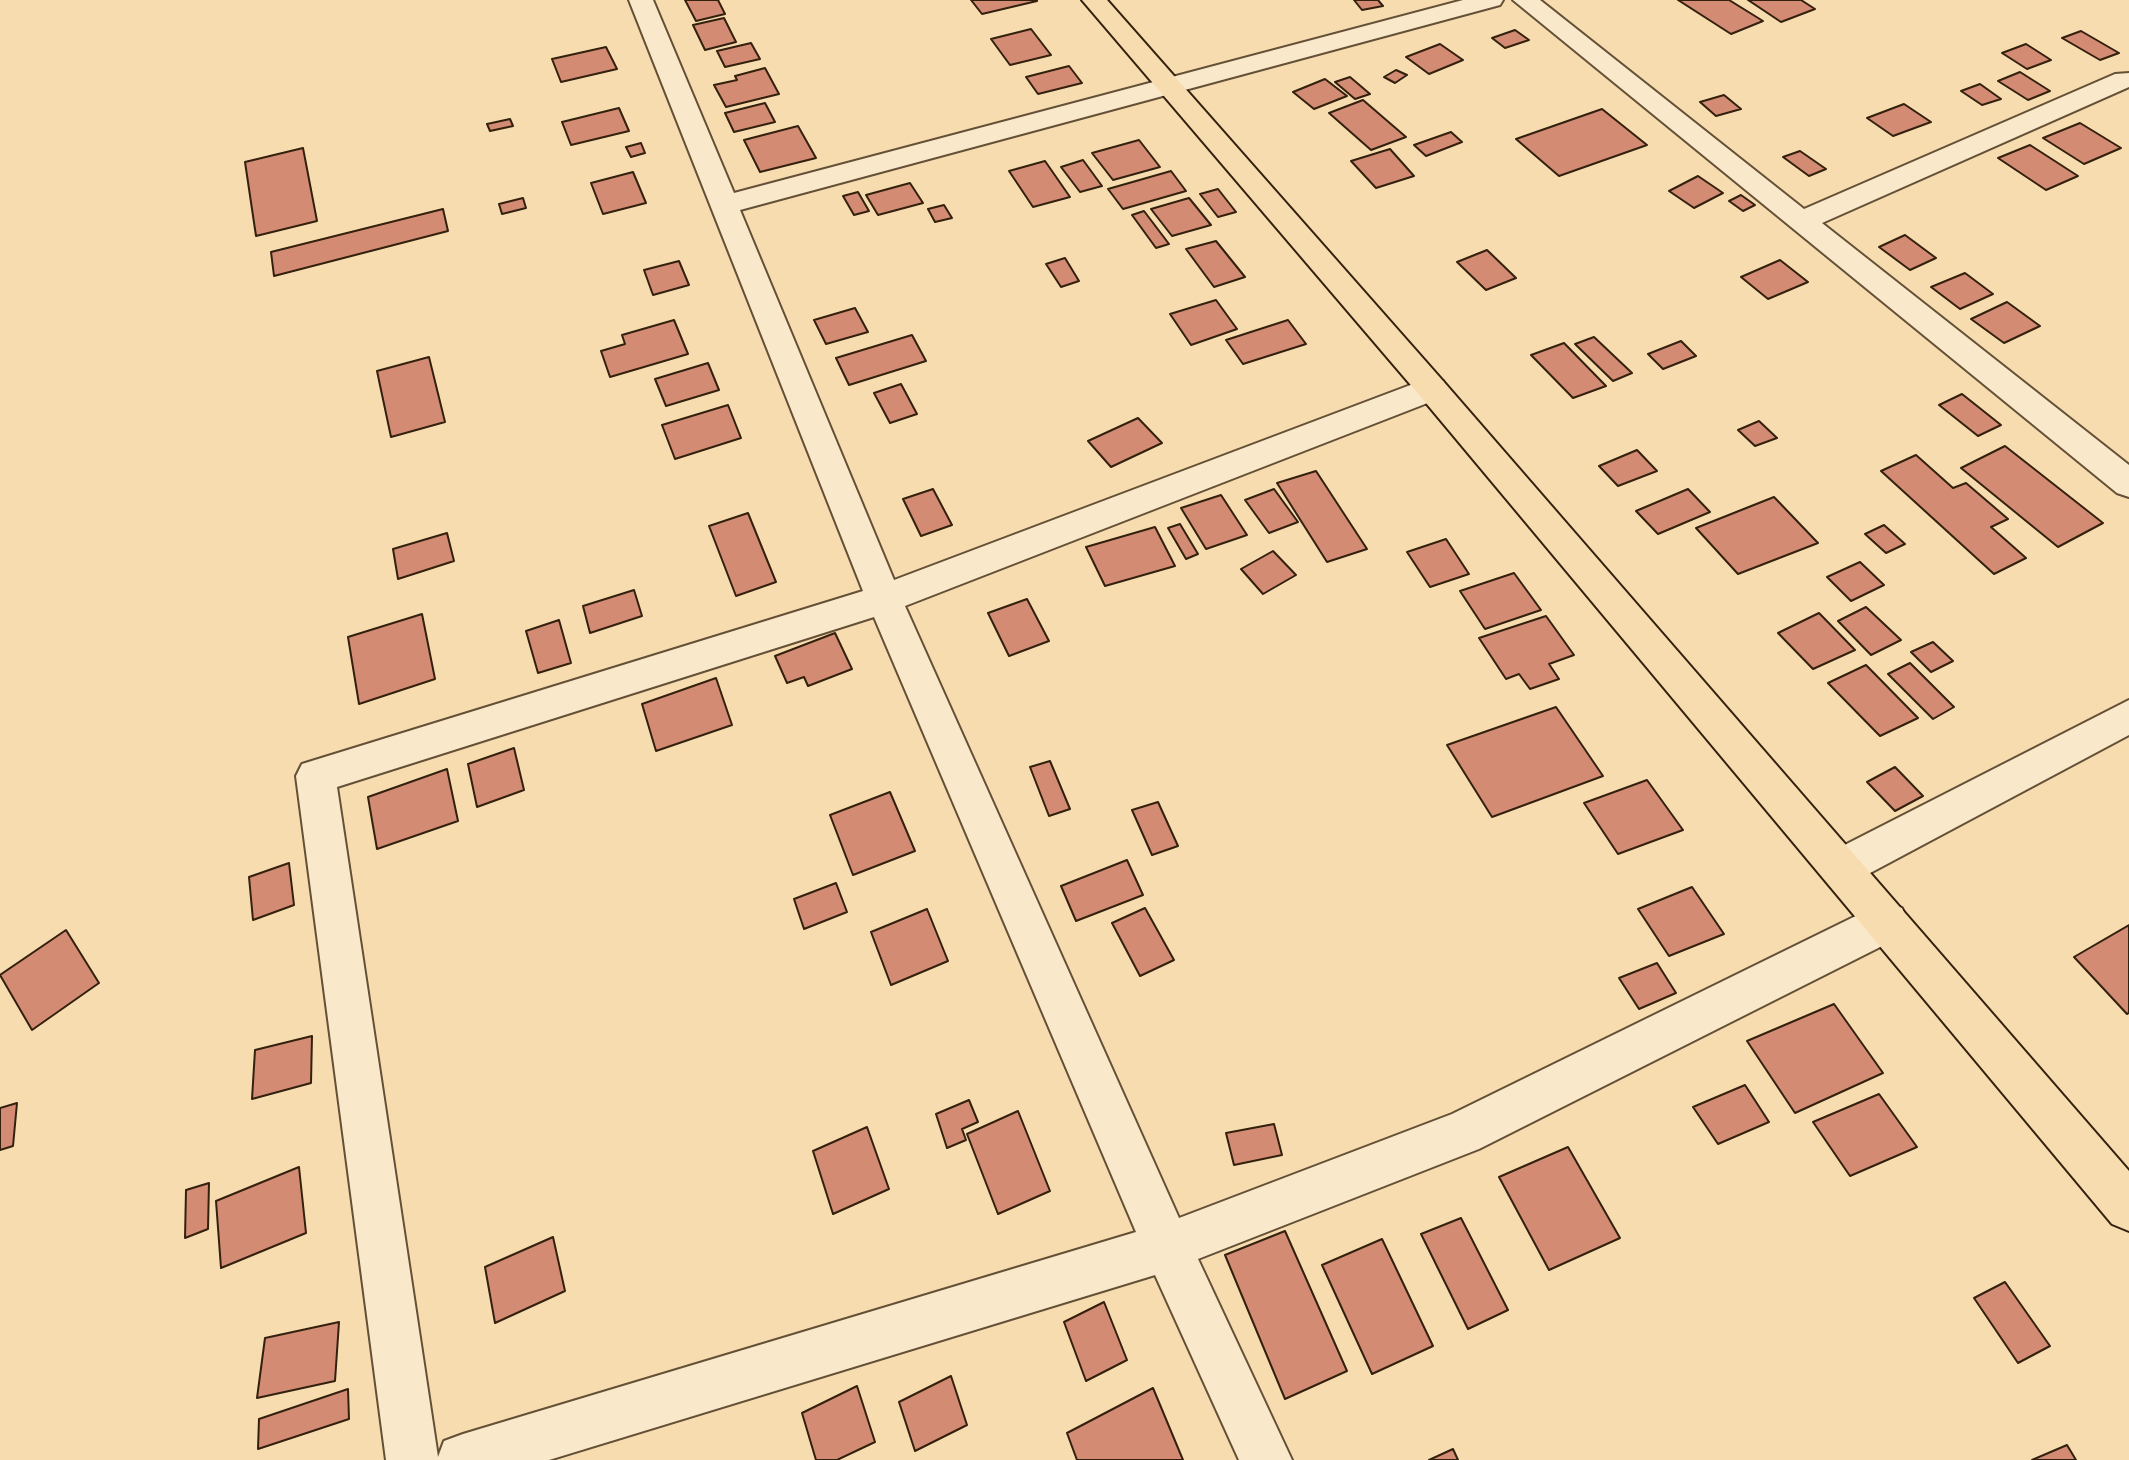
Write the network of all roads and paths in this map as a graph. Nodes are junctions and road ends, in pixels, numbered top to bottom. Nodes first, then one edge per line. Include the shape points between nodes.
1 (641, 0) edge
2 (1094, 0) edge
3 (1491, 0) edge
4 (1525, 0) edge
5 (2124, 80) dead end
6 (1169, 87) junction
7 (725, 205) junction
8 (1801, 221) junction
9 (1432, 389) junction
10 (2129, 484) edge
11 (884, 599) junction
12 (2129, 716) edge
13 (1842, 867) junction
14 (1887, 922) junction
15 (2129, 1207) edge
16 (1167, 1247) junction
17 (412, 1460) edge
18 (463, 1460) edge
19 (1266, 1460) edge

1 - 7 street
2 - 6 highway
3 - 6 street
4 - 8 street
5 - 8 street
6 - 7 street
6 - 9 highway
7 - 11 street
8 - 10 street
9 - 11 street
9 - 13 highway
11 - 16 street
11 - 17 street via 316,776
12 - 13 street
13 - 14 highway
14 - 15 highway
14 - 16 street via 1462,1133
16 - 18 street
16 - 19 street

